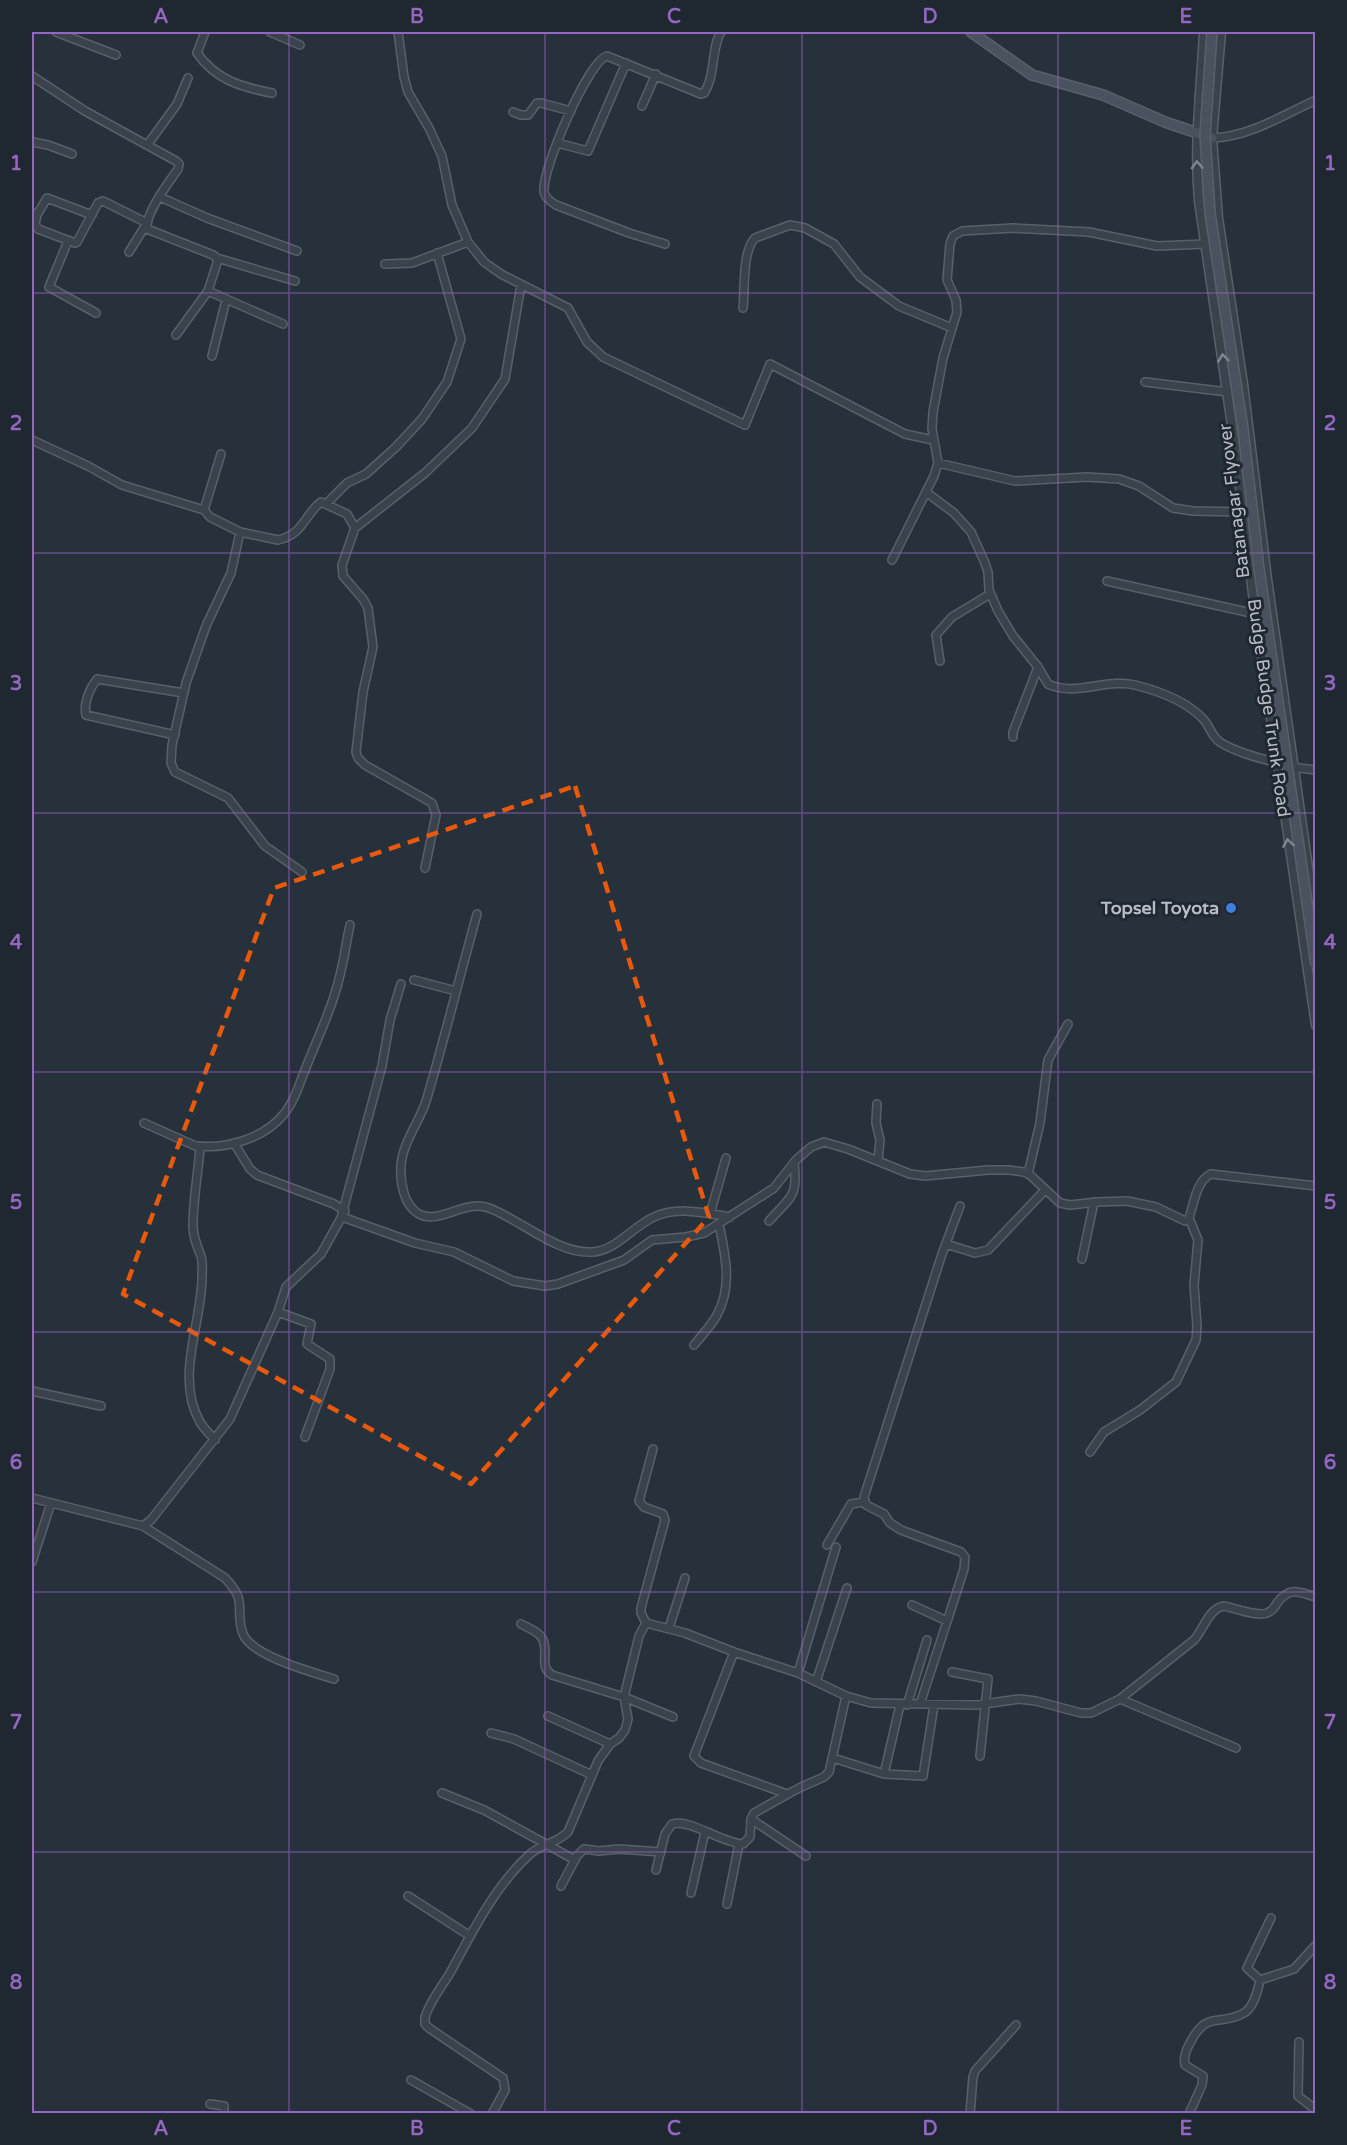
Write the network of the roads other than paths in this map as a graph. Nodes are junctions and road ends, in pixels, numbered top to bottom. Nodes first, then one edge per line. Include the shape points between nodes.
1 (56, 32) edge
2 (205, 32) edge
3 (270, 32) edge
4 (398, 32) edge
5 (721, 32) edge
6 (971, 32) edge
7 (1204, 32) edge
8 (1212, 32) edge
9 (1221, 32) edge
10 (300, 45) dead end
11 (116, 55) dead end
12 (626, 63) junction
13 (656, 75) junction
14 (32, 76) edge
15 (188, 78) dead end
16 (272, 93) dead end
17 (1316, 100) edge
18 (642, 106) dead end
19 (571, 111) junction
20 (513, 112) dead end
21 (1197, 133) junction
22 (1212, 138) junction
23 (32, 142) edge
24 (557, 143) junction
25 (148, 144) junction
26 (72, 154) dead end
27 (160, 197) junction
28 (34, 214) edge
29 (93, 215) junction
30 (147, 223) junction
31 (68, 241) junction
32 (468, 242) junction
33 (665, 244) dead end
34 (1206, 244) junction
35 (297, 251) dead end
36 (129, 252) dead end
37 (437, 254) junction
38 (217, 258) junction
39 (385, 264) dead end
40 (295, 281) dead end
41 (521, 285) junction
42 (208, 291) junction
43 (226, 300) junction
44 (743, 308) dead end
45 (96, 312) dead end
46 (283, 324) dead end
47 (952, 328) junction
48 (176, 335) dead end
49 (212, 356) dead end
50 (1145, 382) dead end
51 (1228, 392) junction
52 (32, 440) edge
53 (933, 440) junction
54 (221, 454) dead end
55 (938, 463) junction
56 (926, 492) junction
57 (327, 503) junction
58 (204, 510) junction
59 (1243, 512) junction
60 (355, 528) junction
61 (240, 532) junction
62 (892, 560) dead end
63 (1107, 581) dead end
64 (990, 594) junction
65 (1256, 614) junction
66 (940, 661) dead end
67 (1038, 668) junction
68 (184, 693) junction
69 (175, 735) junction
70 (1013, 737) dead end
71 (1277, 763) junction
72 (1294, 767) junction
73 (1316, 770) edge
74 (425, 868) dead end
75 (302, 872) dead end
76 (477, 914) dead end
77 (1316, 924) edge
78 (350, 925) dead end
79 (1316, 965) edge
80 (414, 980) dead end
81 (401, 984) dead end
82 (456, 991) junction
83 (1068, 1024) dead end
84 (1316, 1025) edge
85 (877, 1104) dead end
86 (144, 1124) dead end
87 (234, 1143) junction
88 (199, 1146) junction
89 (726, 1158) dead end
90 (878, 1161) junction
91 (794, 1163) junction
92 (1028, 1174) junction
93 (1316, 1186) edge
94 (1045, 1190) junction
95 (1094, 1202) junction
96 (960, 1206) dead end
97 (343, 1209) junction
98 (710, 1214) junction
99 (730, 1217) junction
100 (341, 1218) junction
101 (1190, 1218) junction
102 (351, 1220) junction
103 (769, 1221) dead end
104 (719, 1224) junction
105 (946, 1244) junction
106 (1082, 1258) dead end
107 (278, 1312) junction
108 (694, 1345) dead end
109 (32, 1391) edge
110 (101, 1406) dead end
111 (305, 1437) dead end
112 (215, 1440) junction
113 (653, 1449) dead end
114 (1090, 1452) dead end
115 (32, 1498) edge
116 (864, 1502) junction
117 (51, 1503) junction
118 (143, 1526) junction
119 (827, 1545) dead end
120 (836, 1547) dead end
121 (32, 1562) edge
122 (685, 1578) dead end
123 (847, 1588) dead end
124 (1316, 1597) edge
125 (912, 1605) dead end
126 (947, 1621) junction
127 (646, 1623) junction
128 (521, 1624) dead end
129 (669, 1628) junction
130 (927, 1640) dead end
131 (734, 1652) junction
132 (952, 1672) dead end
133 (798, 1673) junction
134 (334, 1679) dead end
135 (816, 1682) junction
136 (846, 1696) junction
137 (624, 1697) junction
138 (1120, 1699) junction
139 (986, 1703) junction
140 (920, 1704) junction
141 (903, 1705) junction
142 (933, 1706) junction
143 (548, 1716) dead end
144 (673, 1717) dead end
145 (491, 1733) dead end
146 (610, 1744) junction
147 (1236, 1748) dead end
148 (980, 1756) dead end
149 (833, 1758) junction
150 (884, 1774) junction
151 (592, 1775) junction
152 (442, 1792) dead end
153 (787, 1794) junction
154 (751, 1819) junction
155 (705, 1832) junction
156 (739, 1844) junction
157 (548, 1845) junction
158 (661, 1852) junction
159 (806, 1856) dead end
160 (575, 1860) junction
161 (656, 1870) dead end
162 (561, 1886) dead end
163 (691, 1893) dead end
164 (408, 1896) dead end
165 (727, 1904) dead end
166 (1271, 1918) dead end
167 (470, 1936) junction
168 (1316, 1945) edge
169 (1260, 1980) junction
170 (1016, 2025) dead end
171 (1299, 2042) dead end
172 (411, 2080) dead end
173 (210, 2104) dead end
174 (1316, 2110) edge
175 (224, 2114) edge
176 (471, 2114) edge
177 (492, 2114) edge
178 (970, 2114) edge
179 (1189, 2114) edge

1 - 11 street
2 - 16 street via 197,53 217,74 244,87
3 - 10 street
4 - 32 street via 408,92 442,156 452,205
5 - 13 street via 705,93
6 - 21 main road via 1032,75 1103,95
7 - 21 street, Budge Budge Trunk Road
8 - 79 main road, Batanagar Flyover, bridge via 1205,135 1210,213
9 - 22 street, Budge Budge Trunk Road
12 - 13 street
12 - 19 street via 607,56 600,59
12 - 24 street via 588,151
13 - 18 street
14 - 25 street via 85,111
15 - 25 street via 177,104
17 - 22 street via 1255,128
19 - 20 street via 537,103 528,115
19 - 24 street
21 - 22 main road
34 -> 21 street, Budge Budge Trunk Road via 1196,164
22 - 72 street, Budge Budge Trunk Road via 1218,218
23 - 26 street
24 - 33 street via 546,173 544,188 549,201
25 - 27 street via 179,164
27 - 30 street
27 - 35 street
28 - 29 street via 51,198
28 - 31 street via 38,229
29 - 30 street via 103,201
29 - 31 street via 77,242
30 - 36 street
30 - 38 street via 152,232
31 - 45 street via 49,287
32 - 37 street
32 - 41 street via 484,262
34 - 47 street via 1157,246 1080,231 1012,228 958,232 951,239 947,271 957,305
51 -> 34 street, Budge Budge Trunk Road
37 - 39 street via 411,263
37 - 57 street via 461,339 447,382 422,419 396,447
38 - 40 street
38 - 42 street
41 - 53 street via 568,308 587,342 603,357 745,425 770,364 905,434
41 - 60 street via 505,379 472,428 424,473
42 - 43 street
42 - 48 street
43 - 46 street
43 - 49 street
44 - 47 street via 751,242 790,225 834,244 860,277 899,306
47 - 53 street via 933,412
50 - 51 street
51 - 59 street, Budge Budge Trunk Road
52 - 58 street via 122,485
53 - 55 street
54 - 58 street
55 - 56 street
55 - 59 street via 1015,481 1119,479 1139,486 1173,508
56 - 62 street
56 - 64 street via 971,532 985,563
57 - 60 street via 347,514
57 - 61 street via 321,502 303,526 278,540
58 - 61 street
59 - 65 street, Budge Budge Trunk Road
60 - 74 street via 342,565 343,576 368,608 373,647 356,752 365,765 432,803 435,823
61 - 68 street via 231,573 206,626
63 - 65 street
64 - 66 street via 952,617 936,634
64 - 67 street via 1013,636
65 - 71 street, Budge Budge Trunk Road
67 - 70 street
67 - 71 street via 1051,686 1130,684 1170,697 1202,718 1217,741
68 - 69 street
68 - 69 street via 97,679 85,705 86,714
69 - 75 street via 173,770 228,798 265,846
71 - 72 street
84 -> 71 street, Budge Budge Trunk Road
72 - 73 street
72 - 77 street, Budge Budge Trunk Road
76 - 82 street
78 - 87 street via 332,1003 293,1099 276,1121
80 - 82 street
81 - 97 street
82 - 98 street via 427,1099 402,1161 403,1188 414,1210 435,1218 483,1206 563,1247 588,1252 603,1249 654,1217 678,1211
83 - 92 street via 1048,1060 1040,1123
85 - 90 street
86 - 88 street
87 - 88 street
87 - 97 street via 257,1175
88 - 112 street via 193,1226 202,1280 189,1385 201,1424
89 - 98 street
90 - 91 street via 824,1143 811,1147
90 - 92 street via 925,1176 1009,1170
91 - 99 street via 774,1188
91 - 103 street via 794,1193
92 - 94 street
93 - 101 street via 1211,1174 1199,1186
94 - 95 street via 1060,1203
94 - 105 street via 988,1250 975,1253
95 - 101 street via 1127,1201 1156,1207 1181,1220
95 - 106 street
96 - 105 street
97 - 100 street
97 - 102 street
98 - 99 street
99 - 104 street
100 - 102 street
100 - 107 street via 318,1258 286,1287
101 - 114 street via 1198,1240 1194,1285 1196,1340 1176,1382 1104,1432
102 - 104 street via 454,1252 513,1281 544,1286 624,1260 652,1240 704,1233
104 - 108 street via 726,1287 718,1313
105 - 116 street
107 - 111 street via 311,1324 307,1344 330,1359 330,1369
107 - 112 street via 230,1419
109 - 110 street
112 - 118 street
113 - 127 street via 639,1501 663,1514 665,1520 640,1613
115 - 117 street
116 - 119 street via 851,1504
116 - 126 street via 901,1530 963,1554 964,1569
117 - 118 street
117 - 121 street
118 - 134 street via 236,1589 244,1635 255,1648
120 - 133 street
122 - 129 street
123 - 135 street
124 - 138 street via 1289,1592 1261,1615 1218,1607 1194,1640
125 - 126 street
126 - 140 street
127 - 129 street
127 - 137 street via 639,1636
128 - 137 street via 542,1638 547,1672
129 - 131 street
130 - 141 street
131 - 133 street
131 - 153 street via 694,1756 701,1763
132 - 139 street via 988,1679
133 - 135 street
135 - 136 street
136 - 141 street via 871,1703
136 - 149 street
137 - 144 street
137 - 146 street via 628,1719 625,1730
138 - 139 street via 1091,1713 1036,1701
138 - 147 street
139 - 142 street
139 - 148 street
140 - 141 street
140 - 142 street
141 - 150 street
142 - 150 street via 923,1776
143 - 146 street
145 - 151 street via 514,1739
146 - 151 street
149 - 150 street
149 - 153 street via 824,1777
151 - 157 street via 568,1832
152 - 157 street
153 - 154 street via 758,1810
154 - 156 street via 750,1837
154 - 159 street
155 - 156 street
155 - 158 street via 672,1824
155 - 163 street
156 - 165 street
157 - 160 street
157 - 167 street via 528,1855
158 - 160 street via 588,1848
158 - 161 street
160 - 162 street
164 - 167 street
166 - 169 street via 1247,1968
167 - 177 street via 425,2017 429,2028 503,2078 505,2090
168 - 169 street via 1289,1971
169 - 179 street via 1248,2010 1204,2022 1191,2041 1185,2065 1201,2074 1203,2080
170 - 178 street via 975,2072
171 - 174 street via 1298,2096
172 - 176 street
173 - 175 street via 224,2106

